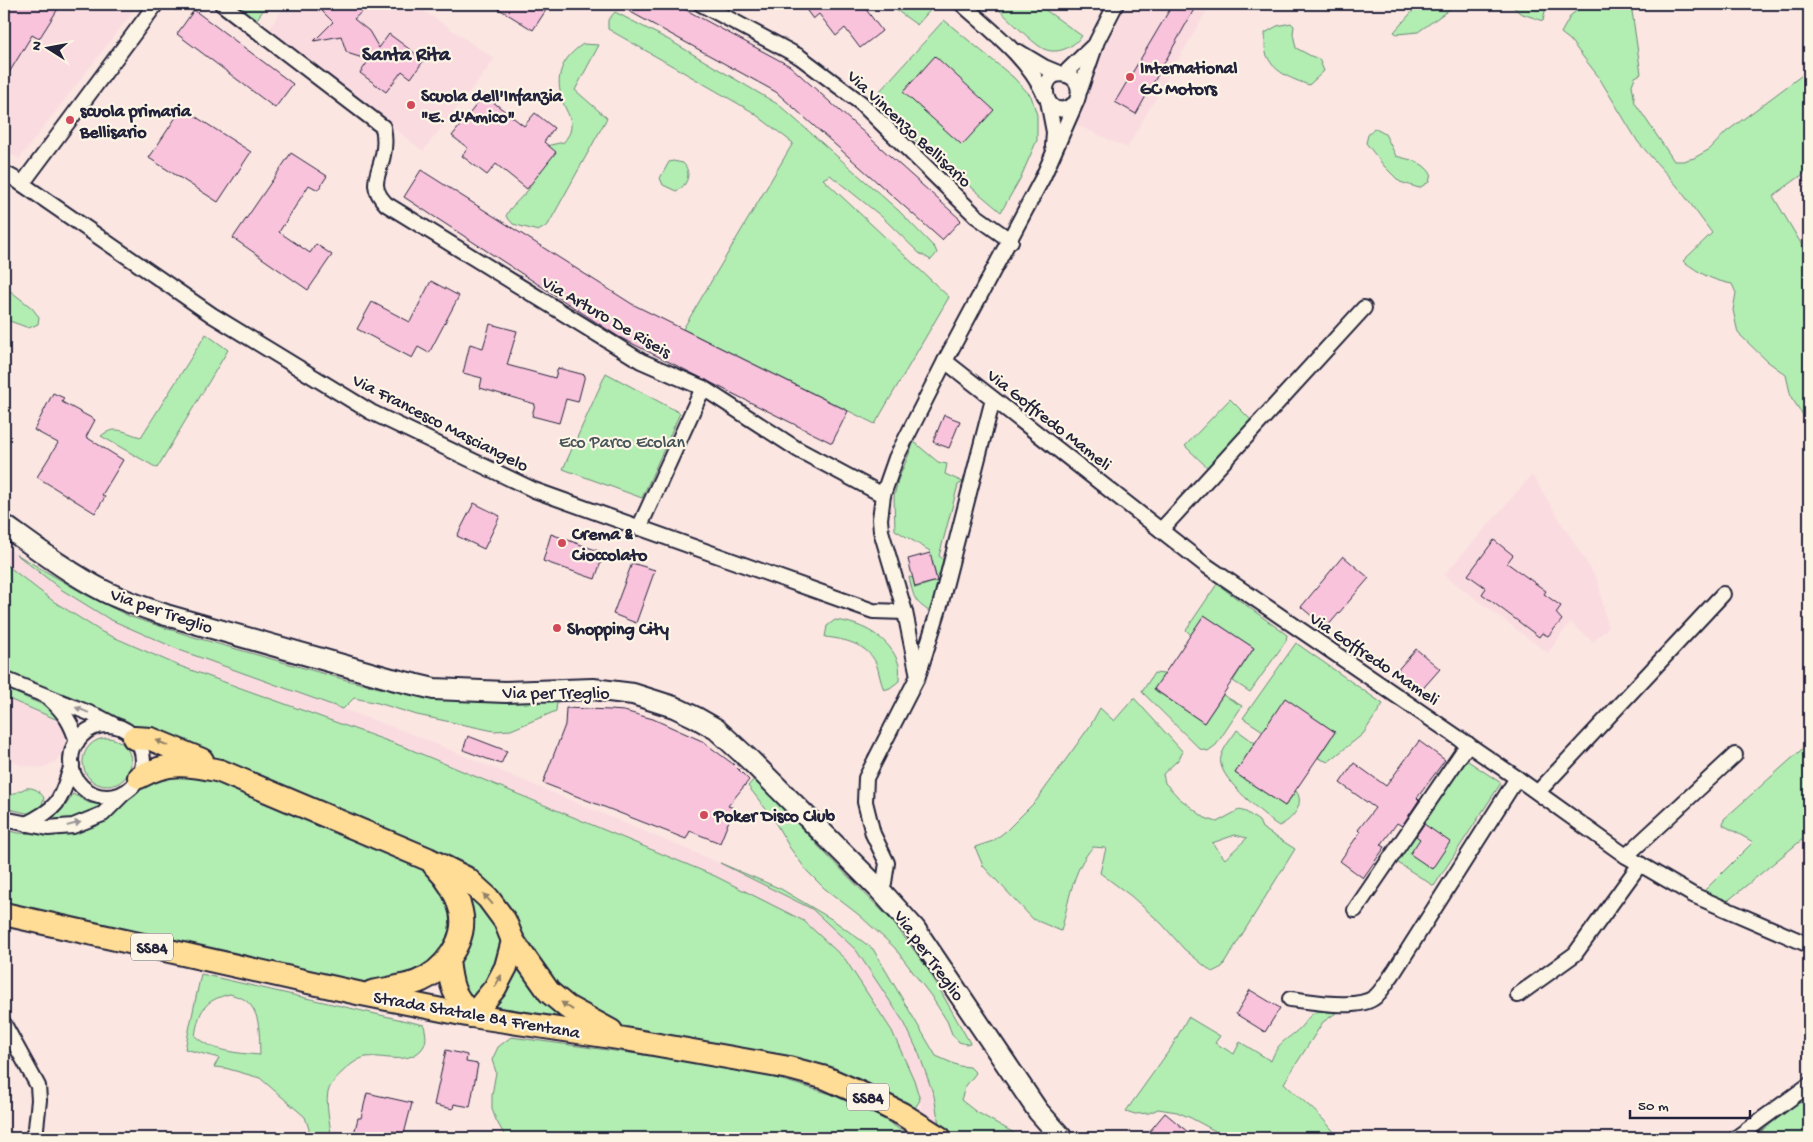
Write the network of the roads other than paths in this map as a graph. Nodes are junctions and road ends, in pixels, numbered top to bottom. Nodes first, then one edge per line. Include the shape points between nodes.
1 (156, 4) edge
2 (222, 4) edge
3 (701, 4) edge
4 (962, 4) edge
5 (1116, 4) edge
6 (1097, 41) junction
7 (1010, 46) junction
8 (1062, 74) junction
9 (1080, 90) junction
10 (1047, 99) junction
11 (1074, 104) junction
12 (1053, 156) junction
13 (4, 173) edge
14 (22, 184) junction
15 (1011, 241) junction
16 (1364, 308) dead end
17 (945, 362) junction
18 (703, 388) junction
19 (993, 399) junction
20 (883, 495) junction
21 (4, 525) edge
22 (638, 528) junction
23 (1161, 530) junction
24 (1723, 594) dead end
25 (905, 612) junction
26 (918, 676) junction
27 (4, 679) edge
28 (47, 696) junction
29 (125, 732) junction
30 (77, 742) junction
31 (1468, 744) junction
32 (1735, 755) dead end
33 (72, 764) junction
34 (220, 771) junction
35 (1518, 778) junction
36 (132, 785) junction
37 (1538, 792) junction
38 (4, 819) edge
39 (26, 824) junction
40 (1626, 856) junction
41 (428, 859) junction
42 (1640, 864) junction
43 (880, 889) junction
44 (1355, 910) dead end
45 (4, 914) edge
46 (513, 941) junction
47 (1809, 945) edge
48 (448, 960) junction
49 (362, 994) junction
50 (1518, 995) dead end
51 (1290, 999) dead end
52 (472, 1016) junction
53 (4, 1024) edge
54 (625, 1039) junction
55 (1809, 1085) edge
56 (32, 1138) edge
57 (940, 1138) edge
58 (1062, 1138) edge
59 (1736, 1138) edge

1 - 14 street
2 - 18 street, Via Arturo De Riseis via 383,127 385,147 376,184 386,204 641,361
3 - 15 street, Via Vincenzo Bellisario via 800,57 861,103 976,216
4 - 7 street
5 - 6 street
6 - 8 street via 1082,59
6 - 9 street
7 - 8 street
7 - 10 street via 1038,80
8 - 9 street via 1076,81
8 - 10 street via 1048,82
9 - 11 street
10 - 11 street via 1060,109
10 - 12 street via 1054,132
11 - 12 street
12 - 15 street
13 - 14 street, Via Francesco Masciangelo
14 - 22 street, Via Francesco Masciangelo via 215,317 371,412 534,490
15 - 17 street
16 - 23 street
17 - 19 street, Via Goffredo Mameli
17 - 20 street via 896,458
18 - 20 street, Via Arturo De Riseis via 797,449
18 - 22 street
19 - 23 street, Via Goffredo Mameli
19 - 26 street via 942,602
20 - 25 street via 881,531
21 - 43 main road, Via per Treglio via 104,591 137,605 392,679 452,691 593,689 632,694 674,707 716,729
22 - 25 street, Via Francesco Masciangelo via 873,611
23 - 31 street, Via Goffredo Mameli via 1204,564
24 - 37 street
25 - 26 street
26 - 43 street via 866,778 865,802 873,834 886,863 884,883
27 - 28 street
29 -> 28 street
28 - 30 street via 66,715
29 - 30 street via 98,727
34 -> 29 main road via 207,762 151,739
29 - 36 street via 142,752 142,769
30 - 33 street
31 - 35 street, Via Goffredo Mameli
31 - 44 street
32 - 40 street
33 - 36 street via 77,781 90,793 107,797
33 - 39 street via 58,803
34 - 36 main road via 190,764 173,764 154,769
34 - 41 main road
35 - 37 street, Via Goffredo Mameli
35 - 51 street via 1374,998 1337,1005
39 -> 36 street via 48,828 73,826 103,814
37 - 40 street, Via Goffredo Mameli
38 - 39 street
40 - 42 street, Via Goffredo Mameli
46 -> 41 main road via 505,921 488,898 466,878
41 - 48 main road via 452,886 462,912 458,939
42 - 47 street, Via Goffredo Mameli via 1693,895
42 - 50 street via 1575,954
43 - 58 main road, Via per Treglio via 915,928 1038,1111
45 - 49 main road, Strada Statale 84 Frentana / SS84
52 -> 46 main road via 495,988 506,967
54 -> 46 main road via 567,1007 549,992
48 - 49 main road via 417,982
48 - 52 main road via 450,981 457,999
49 - 52 main road, Strada Statale 84 Frentana / SS84
52 - 54 main road, Strada Statale 84 Frentana / SS84
53 - 56 street via 38,1086 36,1128
54 - 57 main road, Strada Statale 84 Frentana / SS84 via 789,1068 826,1078 902,1114
55 - 59 street

